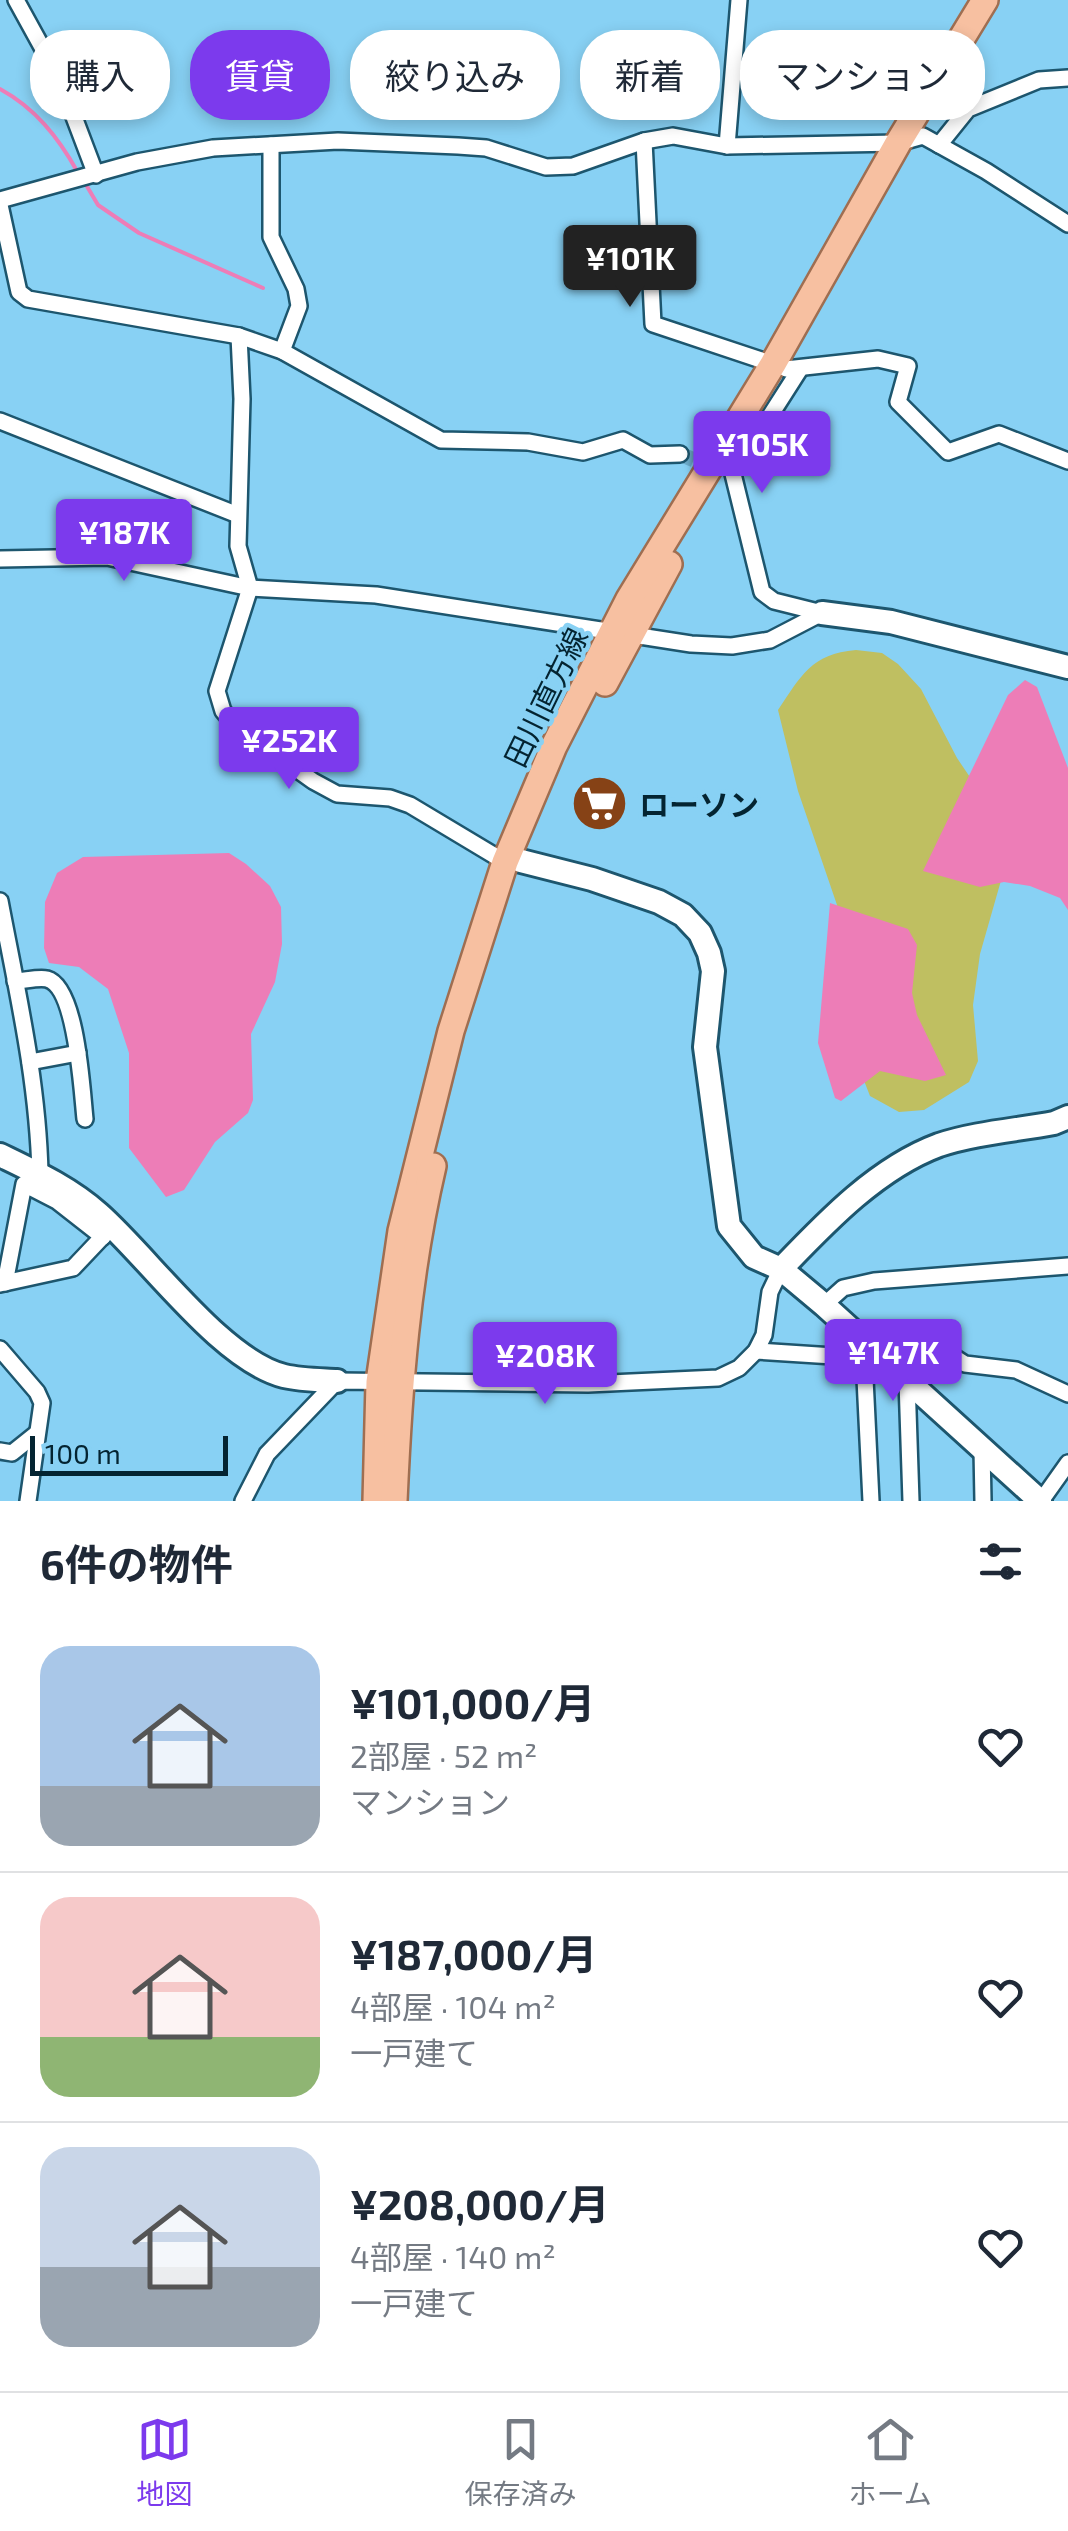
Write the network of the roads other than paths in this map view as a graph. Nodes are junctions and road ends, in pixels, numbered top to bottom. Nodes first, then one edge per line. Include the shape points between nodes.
1 (16, 0) edge
2 (739, 0) edge
3 (986, 0) edge
4 (1002, 0) edge
5 (1068, 78) edge
6 (644, 141) junction
7 (920, 141) junction
8 (272, 144) junction
9 (728, 146) junction
10 (96, 175) junction
11 (0, 202) edge
12 (1068, 224) edge
13 (238, 336) junction
14 (282, 352) junction
15 (786, 367) junction
16 (0, 421) edge
17 (680, 454) tunnel mouth
18 (1068, 461) edge
19 (727, 473) junction
20 (238, 515) junction
21 (0, 559) edge
22 (250, 588) junction
23 (822, 613) junction
24 (620, 634) junction
25 (1068, 667) edge
26 (513, 862) junction
27 (0, 901) edge
28 (15, 981) junction
29 (78, 1053) junction
30 (30, 1062) junction
31 (1068, 1117) edge
32 (85, 1119) dead end
33 (0, 1154) edge
34 (40, 1174) junction
35 (108, 1232) junction
36 (1068, 1266) edge
37 (780, 1268) junction
38 (2, 1284) edge
39 (824, 1305) junction
40 (0, 1350) edge
41 (756, 1350) junction
42 (870, 1356) junction
43 (338, 1381) junction
44 (907, 1381) junction
45 (389, 1383) junction
46 (1068, 1394) edge
47 (37, 1433) junction
48 (982, 1448) junction
49 (0, 1450) edge
50 (1068, 1463) edge
51 (28, 1501) edge
52 (243, 1501) edge
53 (376, 1501) edge
54 (394, 1501) edge
55 (870, 1501) edge
56 (911, 1501) edge
57 (983, 1501) edge
58 (1041, 1501) edge

1 - 10 street via 60,80
2 - 9 street
3 - 7 main road, 田川直方線
4 - 7 main road, 田川直方線
5 - 7 street via 1038,80 968,109
6 - 8 street via 574,166 546,167 472,147
6 - 9 street via 674,136
6 - 15 street via 653,324
7 - 9 street
7 - 12 street via 986,170
7 - 15 main road, 田川直方線
8 - 10 street via 213,148
8 - 14 street via 271,237 299,306
10 - 11 street
11 - 13 street via 19,292 28,299
13 - 14 street
13 - 20 street
14 - 17 street via 440,440 528,442 583,452 623,440 650,455
15 - 18 street via 878,360 908,366 898,402 948,452 999,434
15 - 19 main road, 田川直方線
15 - 24 main road, 田川直方線
16 - 20 street
19 - 23 street via 762,592
19 - 24 main road, 田川直方線
20 - 22 street via 238,546
21 - 22 street via 107,557
22 - 24 street via 376,595
22 - 26 street via 217,691 235,725 337,794 410,805
23 - 24 street via 770,640 732,646
23 - 25 street via 891,622
24 - 26 main road, 田川直方線
26 - 37 street via 659,902 700,933 713,971 705,1047 729,1226 754,1256
26 - 45 main road, 田川直方線 via 464,1033
27 - 28 street
28 - 29 street via 56,986 76,1028
28 - 30 street
29 - 30 street
29 - 32 street
30 - 34 street
31 - 37 street via 941,1145 896,1166
33 - 34 street
34 - 35 street via 75,1194
35 - 38 street via 74,1268
35 - 38 street via 24,1184
35 - 43 street via 232,1349 283,1376
36 - 39 street via 874,1281 843,1288
37 - 39 street
37 - 41 street
39 - 42 street
40 - 47 street via 38,1392
41 - 42 street
41 - 45 street via 718,1378
42 - 44 street
42 - 46 street via 940,1348 965,1364 1016,1370
42 - 55 street
43 - 45 street
43 - 52 street via 267,1454
44 - 48 street
44 - 56 street
45 - 53 main road, 田川直方線
45 - 54 main road, 田川直方線
47 - 49 street via 12,1452
47 - 51 street
48 - 57 street
48 - 58 street
50 - 58 street

